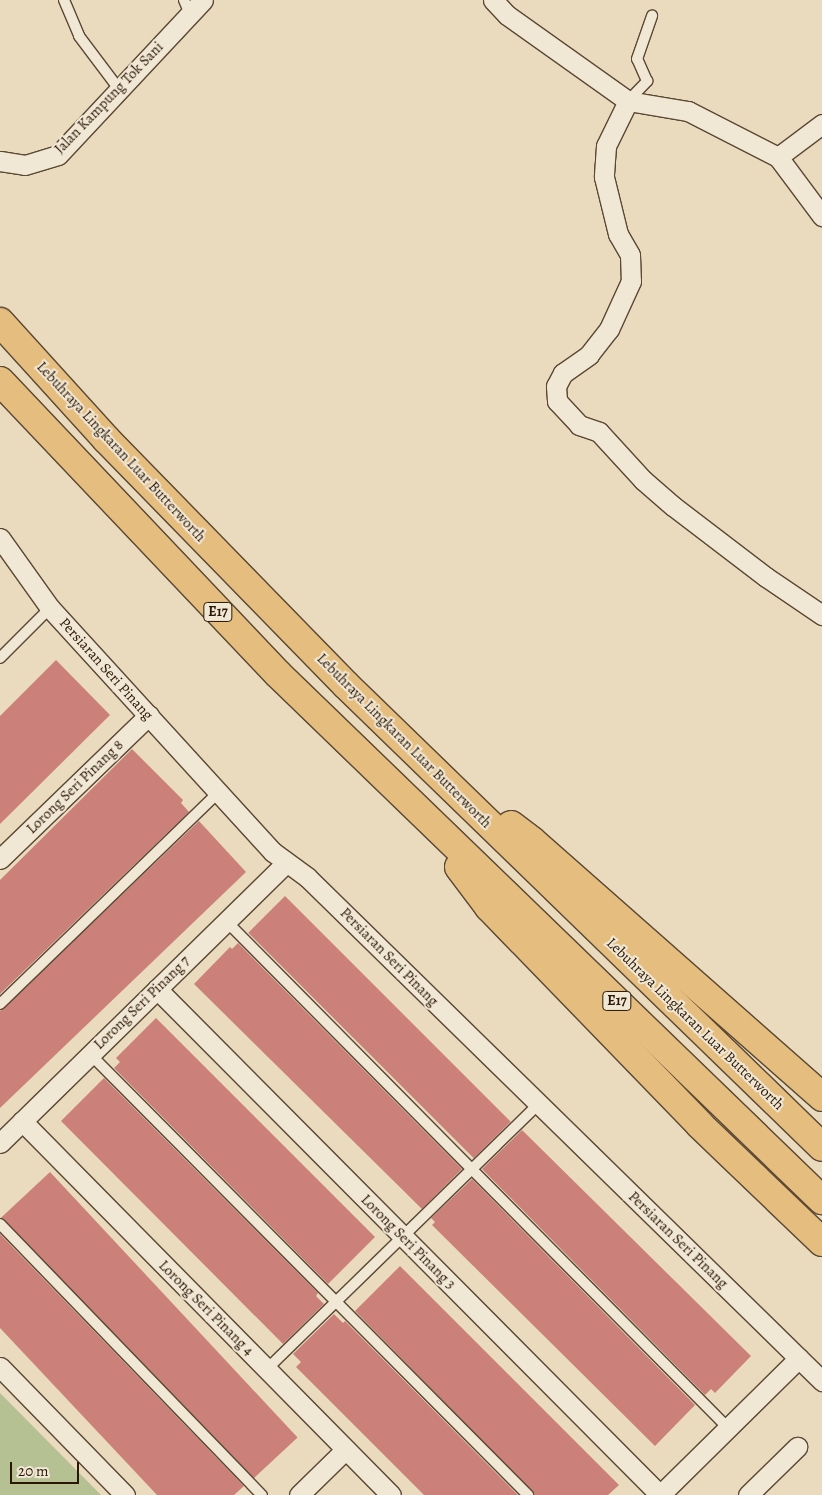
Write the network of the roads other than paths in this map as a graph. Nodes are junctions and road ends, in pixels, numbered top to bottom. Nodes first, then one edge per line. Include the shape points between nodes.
1 (64, 0) edge
2 (203, 0) edge
3 (493, 0) edge
4 (187, 7) edge
5 (652, 16) dead end
6 (119, 89) junction
7 (628, 101) junction
8 (822, 124) edge
9 (778, 157) junction
10 (0, 161) edge
11 (822, 216) edge
12 (0, 322) edge
13 (0, 381) edge
14 (0, 538) edge
15 (50, 608) junction
16 (822, 615) edge
17 (0, 658) edge
18 (149, 715) junction
19 (435, 773) junction
20 (217, 794) junction
21 (411, 801) junction
22 (0, 859) edge
23 (285, 864) junction
24 (226, 921) junction
25 (157, 989) junction
26 (0, 1004) edge
27 (90, 1054) junction
28 (822, 1097) edge
29 (539, 1104) junction
30 (22, 1121) junction
31 (0, 1144) edge
32 (822, 1147) edge
33 (470, 1170) junction
34 (822, 1200) edge
35 (0, 1224) edge
36 (402, 1236) junction
37 (822, 1242) edge
38 (334, 1301) junction
39 (799, 1358) junction
40 (0, 1367) edge
41 (267, 1369) junction
42 (822, 1382) edge
43 (728, 1428) junction
44 (797, 1447) dead end
45 (346, 1450) junction
46 (125, 1495) edge
47 (262, 1495) edge
48 (299, 1495) edge
49 (391, 1495) edge
50 (528, 1495) edge
51 (660, 1495) edge
52 (748, 1495) edge

1 - 6 lane via 79,36
2 - 4 street, Jalan Kampung Tok Sani
3 - 7 street via 507,15
4 - 6 street, Jalan Kampung Tok Sani
5 - 7 lane via 637,59 647,81
6 - 10 street, Jalan Kampung Tok Sani via 58,155 25,165
7 - 9 street via 688,111
7 - 16 street via 606,146 604,177 618,234 630,255 631,281 609,329 589,355 563,373 556,386 557,401 579,425 599,432 643,480 673,506 766,578
8 - 9 street
9 - 11 street
12 - 19 highway, Lebuhraya Lingkaran Luar Butterworth / E17 via 112,446
13 - 21 highway, E17 via 278,674
14 - 15 street, Persiaran Seri Pinang
15 - 17 lane
15 - 18 street, Persiaran Seri Pinang
18 - 20 street, Persiaran Seri Pinang
18 - 22 street, Lorong Seri Pinang 8
19 - 28 highway via 532,841
19 - 32 highway, Lebuhraya Lingkaran Luar Butterworth / E17
20 - 23 street, Persiaran Seri Pinang
20 - 26 lane
21 - 34 highway, E17
21 - 37 highway via 489,907 700,1125
23 - 24 street, Lorong Seri Pinang 7
23 - 29 street, Persiaran Seri Pinang via 307,876
24 - 25 street, Lorong Seri Pinang 7
24 - 33 lane
25 - 27 street, Lorong Seri Pinang 7
25 - 36 street, Lorong Seri Pinang 3
27 - 30 street, Lorong Seri Pinang 7
27 - 38 lane
29 - 33 lane
29 - 39 street, Persiaran Seri Pinang
30 - 31 street, Lorong Seri Pinang 7
30 - 41 street, Lorong Seri Pinang 4
33 - 36 lane
33 - 43 lane
35 - 47 lane
36 - 38 lane
36 - 51 street, Lorong Seri Pinang 3
38 - 41 lane
38 - 50 lane
39 - 42 street, Persiaran Seri Pinang
39 - 43 street
40 - 46 street
41 - 45 street, Lorong Seri Pinang 4
43 - 51 street
44 - 52 street
45 - 48 street
45 - 49 street, Lorong Seri Pinang 4

